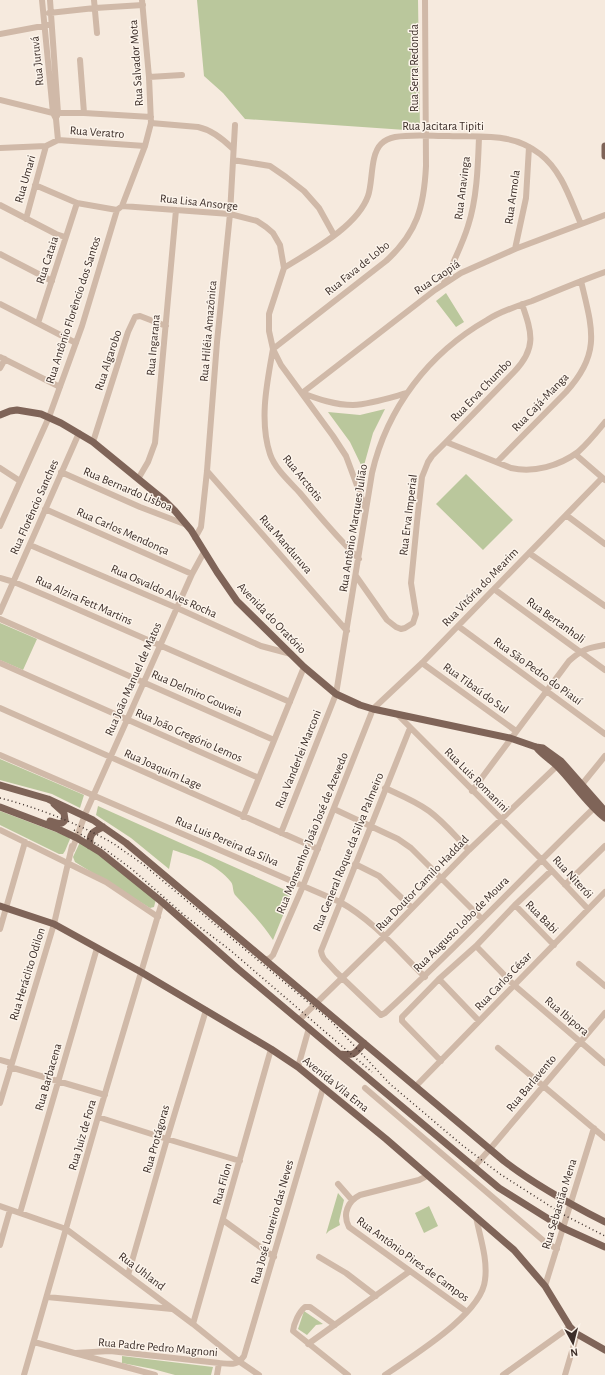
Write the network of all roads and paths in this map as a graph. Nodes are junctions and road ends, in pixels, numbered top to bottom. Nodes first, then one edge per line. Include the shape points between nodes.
1 (42, 0) edge
2 (50, 0) edge
3 (94, 0) edge
4 (425, 0) edge
5 (142, 3) edge
6 (94, 8) junction
7 (51, 13) junction
8 (44, 14) junction
9 (52, 24) junction
10 (44, 25) junction
11 (98, 33) dead end
12 (0, 34) edge
13 (80, 60) dead end
14 (182, 75) dead end
15 (149, 77) junction
16 (0, 100) edge
17 (84, 113) junction
18 (56, 115) junction
19 (151, 120) junction
20 (235, 126) dead end
21 (426, 136) junction
22 (478, 137) junction
23 (58, 140) junction
24 (46, 146) junction
25 (145, 146) junction
26 (605, 146) edge
27 (529, 147) junction
28 (0, 148) edge
29 (233, 149) junction
30 (605, 156) edge
31 (233, 160) junction
32 (35, 185) junction
33 (77, 203) junction
34 (0, 205) edge
35 (119, 208) junction
36 (176, 210) junction
37 (230, 214) junction
38 (605, 215) edge
39 (26, 219) junction
40 (580, 224) junction
41 (334, 235) junction
42 (65, 238) junction
43 (515, 249) junction
44 (0, 254) edge
45 (284, 268) junction
46 (605, 272) edge
47 (52, 281) junction
48 (581, 281) junction
49 (444, 284) junction
50 (0, 304) edge
51 (522, 304) junction
52 (38, 323) junction
53 (166, 326) junction
54 (76, 343) junction
55 (273, 349) junction
56 (2, 358) edge
57 (0, 368) edge
58 (60, 387) junction
59 (302, 393) junction
60 (407, 393) junction
61 (0, 415) edge
62 (49, 417) junction
63 (605, 422) edge
64 (78, 433) junction
65 (92, 442) junction
66 (446, 442) junction
67 (575, 454) junction
68 (497, 462) junction
69 (0, 468) edge
70 (207, 471) junction
71 (61, 472) junction
72 (138, 479) junction
73 (603, 479) edge
74 (20, 481) junction
75 (366, 508) junction
76 (45, 509) junction
77 (566, 515) junction
78 (0, 525) edge
79 (187, 525) junction
80 (196, 538) junction
81 (30, 544) junction
82 (605, 544) edge
83 (204, 552) junction
84 (529, 553) junction
85 (359, 559) junction
86 (192, 574) junction
87 (356, 576) junction
88 (0, 578) edge
89 (14, 582) junction
90 (494, 589) junction
91 (605, 606) edge
92 (177, 608) junction
93 (0, 612) edge
94 (0, 619) edge
95 (458, 626) junction
96 (347, 631) junction
97 (605, 645) edge
98 (160, 646) junction
99 (580, 651) junction
100 (291, 654) junction
101 (422, 662) junction
102 (0, 663) edge
103 (304, 667) junction
104 (605, 670) edge
105 (144, 682) junction
106 (546, 691) junction
107 (336, 694) junction
108 (290, 702) junction
109 (0, 708) edge
110 (373, 709) junction
111 (398, 715) junction
112 (128, 719) junction
113 (410, 728) junction
114 (516, 731) junction
115 (605, 734) edge
116 (510, 738) junction
117 (274, 740) junction
118 (0, 755) edge
119 (605, 756) edge
120 (110, 757) junction
121 (559, 764) junction
122 (259, 778) junction
123 (0, 785) edge
124 (385, 788) junction
125 (580, 788) junction
126 (472, 791) junction
127 (94, 795) junction
128 (48, 798) junction
129 (0, 807) edge
130 (594, 808) junction
131 (334, 809) junction
132 (605, 811) edge
133 (85, 816) junction
134 (243, 817) junction
135 (605, 818) edge
136 (501, 820) junction
137 (371, 825) junction
138 (102, 827) junction
139 (0, 830) edge
140 (281, 833) junction
141 (76, 837) junction
142 (25, 842) junction
143 (90, 846) junction
144 (605, 846) edge
145 (318, 849) junction
146 (469, 850) junction
147 (541, 859) junction
148 (68, 862) junction
149 (356, 864) junction
150 (551, 871) junction
151 (441, 878) junction
152 (565, 885) junction
153 (303, 886) junction
154 (605, 892) edge
155 (162, 902) junction
156 (340, 902) junction
157 (515, 905) junction
158 (3, 907) edge
159 (412, 908) junction
160 (588, 909) junction
161 (158, 917) junction
162 (482, 919) junction
163 (54, 924) junction
164 (0, 929) edge
165 (384, 937) junction
166 (554, 945) junction
167 (476, 946) junction
168 (97, 948) junction
169 (265, 960) junction
170 (579, 964) dead end
171 (141, 972) junction
172 (425, 977) junction
173 (343, 978) junction
174 (439, 979) junction
175 (514, 985) junction
176 (605, 986) edge
177 (317, 1004) junction
178 (206, 1010) junction
179 (605, 1013) edge
180 (299, 1020) junction
181 (480, 1021) junction
182 (309, 1028) junction
183 (580, 1042) junction
184 (364, 1043) junction
185 (498, 1048) dead end
186 (271, 1049) junction
187 (340, 1054) junction
188 (0, 1060) edge
189 (441, 1060) junction
190 (605, 1063) edge
191 (11, 1065) junction
192 (298, 1067) junction
193 (58, 1081) junction
194 (416, 1086) junction
195 (542, 1087) junction
196 (323, 1088) junction
197 (365, 1088) dead end
198 (105, 1095) junction
199 (0, 1102) edge
200 (98, 1117) junction
201 (594, 1128) junction
202 (605, 1138) edge
203 (167, 1139) junction
204 (490, 1149) junction
205 (240, 1161) junction
206 (474, 1167) junction
207 (428, 1176) junction
208 (338, 1184) dead end
209 (352, 1200) junction
210 (570, 1204) junction
211 (0, 1206) edge
212 (10, 1210) junction
213 (20, 1213) junction
214 (476, 1217) junction
215 (223, 1220) junction
216 (605, 1222) edge
217 (563, 1228) junction
218 (66, 1229) junction
219 (0, 1245) edge
220 (605, 1247) edge
221 (557, 1249) junction
222 (274, 1257) junction
223 (319, 1257) dead end
224 (410, 1271) junction
225 (128, 1275) junction
226 (545, 1286) junction
227 (376, 1296) junction
228 (47, 1297) junction
229 (174, 1309) junction
230 (467, 1312) junction
231 (193, 1324) junction
232 (335, 1325) junction
233 (570, 1327) junction
234 (577, 1334) junction
235 (34, 1342) junction
236 (308, 1344) junction
237 (605, 1350) edge
238 (75, 1353) junction
239 (240, 1362) junction
240 (219, 1363) junction
241 (24, 1375) edge
242 (152, 1375) edge
243 (217, 1375) edge
244 (259, 1375) edge
245 (348, 1375) edge
246 (386, 1375) edge
247 (503, 1375) edge
248 (565, 1375) edge

1 - 8 street, Rua Juruvá
2 - 7 street, Rua Juruvá
3 - 6 street
4 - 21 street, Rua Serra Redonda
5 - 6 street
5 - 15 street, Rua Salvador Mota
6 - 7 street
6 - 11 street
7 - 8 street
7 - 9 street, Rua Juruvá
8 - 10 street, Rua Juruvá
9 - 10 street
9 - 18 street, Rua Juruvá
10 - 12 street
10 - 18 street, Rua Juruvá
13 - 17 street
14 - 15 street
15 - 19 street, Rua Salvador Mota
16 - 18 street
17 - 18 street
17 - 19 street
18 - 23 street, Rua Juruvá
19 - 25 street, Rua Salvador Mota
19 - 29 street via 206,129
20 - 29 street, Rua Hiléia Amazônica
21 - 22 street, Rua Jacitara Tipiti
21 - 41 street, Rua Jacitara Tipiti via 395,137 381,144 375,157 366,202 350,224
21 - 55 street, Rua Fava de Lobo via 423,199 405,242 386,261
22 - 27 street, Rua Jacitara Tipiti via 508,139
22 - 49 street, Rua Anavinga via 473,208 461,246
23 - 24 street, Rua Veratro
23 - 25 street, Rua Veratro
24 - 28 street, Rua Veratro
24 - 32 street, Rua Umari
25 - 35 street, Rua Antônio Florêncio dos Santos
26 - 30 main road
27 - 40 street, Rua Jacitara Tipiti via 548,161 557,173
27 - 43 street, Rua Armola via 526,198
29 - 31 street, Rua Hiléia Amazônica
31 - 37 street, Rua Hiléia Amazônica
31 - 41 street via 270,166 286,177 304,191 319,208
32 - 33 street, Rua Lisa Ansorge
32 - 39 street, Rua Umari
33 - 35 street, Rua Lisa Ansorge
33 - 42 street, Rua Cataia
34 - 39 street
35 - 36 street, Rua Lisa Ansorge
35 - 54 street, Rua Antônio Florêncio dos Santos
36 - 37 street, Rua Lisa Ansorge
36 - 53 street, Rua Ingarana
37 - 45 street, Rua Lisa Ansorge via 257,221 266,227 280,245
37 - 70 street, Rua Hiléia Amazônica
38 - 40 street, Rua Caopiá
39 - 42 street
40 - 43 street, Rua Caopiá
41 - 45 street, Rua Jacitara Tipiti
42 - 47 street, Rua Cataia
43 - 49 street, Rua Caopiá via 461,273
44 - 47 street
45 - 55 street, Rua Lisa Ansorge via 269,314
46 - 48 street, Rua Antônio Marques Julião
47 - 52 street, Rua Cataia
48 - 51 street, Rua Antônio Marques Julião
48 - 68 street, Rua Cajá-Manga via 591,326 591,342 583,371 566,392
49 - 59 street, Rua Caopiá
50 - 52 street
51 - 60 street, Rua Antônio Marques Julião via 488,319 464,334 427,367
51 - 66 street, Rua Erva Chumbo via 531,342 521,366
52 - 54 street
53 - 65 street, Rua Algarobo via 135,316
53 - 72 street, Rua Ingarana via 155,443
54 - 58 street, Rua Antônio Florêncio dos Santos
55 - 59 street, Rua Lisa Ansorge via 281,365
55 - 85 street, Rua Arctotis via 265,406 266,438 271,456 285,476
56 - 57 street
56 - 58 street
58 - 62 street, Rua Antônio Florêncio dos Santos
59 - 60 street via 322,400 351,405
59 - 75 street, Rua Lisa Ansorge via 346,456
60 - 75 street, Rua Antônio Marques Julião via 392,418 376,458
61 - 62 main road, Avenida do Oratório via 17,410
62 - 64 main road, Avenida do Oratório
62 - 74 street, Rua Antônio Florêncio dos Santos
63 - 67 street
64 - 65 main road, Avenida do Oratório
64 - 71 street, Rua Florêncio Sanches
65 - 72 main road, Avenida do Oratório
66 - 68 street
66 - 87 street, Rua Erva Imperial via 432,456 422,477 412,573 416,614 413,623 406,628 396,628 387,620
67 - 68 street via 548,467 533,470 511,468
67 - 73 street
69 - 74 street
70 - 80 street, Rua Hiléia Amazônica via 201,527
70 - 96 street, Rua Manduruva
71 - 76 street, Rua Florêncio Sanches
71 - 79 street, Rua Bernardo Lisboa
72 - 79 main road, Avenida do Oratório via 164,500
73 - 77 street, Rua Vitória do Mearim
74 - 78 street, Rua Antônio Florêncio dos Santos
75 - 85 street, Rua Antônio Marques Julião
76 - 81 street, Rua Florêncio Sanches
76 - 86 street, Rua Carlos Mendonça
77 - 82 street
77 - 84 street, Rua Vitória do Mearim
79 - 80 main road, Avenida do Oratório
80 - 83 main road, Avenida do Oratório
81 - 89 street, Rua Florêncio Sanches
81 - 92 street, Rua Osvaldo Alves Rocha
83 - 86 street, Rua João Manuel de Matos
83 - 100 main road, Avenida do Oratório via 237,601
84 - 90 street, Rua Vitória do Mearim
84 - 91 street
85 - 87 street, Rua Antônio Marques Julião
86 - 92 street, Rua João Manuel de Matos
87 - 96 street, Rua Antônio Marques Julião
88 - 89 street, Rua Alzira Fett Martins
89 - 93 street, Rua Florêncio Sanches
89 - 98 street, Rua Alzira Fett Martins
90 - 95 street, Rua Vitória do Mearim
90 - 99 street, Rua Bertanholi
92 - 98 street, Rua João Manuel de Matos
92 - 100 street, Rua Osvaldo Alves Rocha via 261,646
94 - 105 street, Rua Delmiro Gouveia
95 - 101 street, Rua Vitória do Mearim
95 - 106 street, Rua São Pedro do Piauí
96 - 107 street, Rua Antônio Marques Julião
97 - 99 street
98 - 105 street, Rua João Manuel de Matos
98 - 108 street, Rua Alzira Fett Martins
99 - 104 street, Rua Bertanholi
99 - 106 street
100 - 103 main road, Avenida do Oratório
101 - 110 street, Rua Vitória do Mearim
101 - 114 street, Rua Tibaú do Sul
102 - 112 street, Rua João Gregório Lemos
103 - 107 main road, Avenida do Oratório
103 - 108 street
105 - 112 street, Rua João Manuel de Matos
105 - 117 street, Rua Delmiro Gouveia
106 - 114 street
106 - 115 street, Rua São Pedro do Piauí
107 - 110 main road, Avenida do Oratório
107 - 140 street, Rua Vanderlei Marconi
108 - 117 street
109 - 120 street, Rua Joaquim Lage
110 - 111 main road, Avenida do Oratório
110 - 131 street, Rua Monsenhor João José de Azevedo
111 - 113 street, Rua Luis Romanini
111 - 116 main road, Avenida do Oratório
112 - 120 street, Rua João Manuel de Matos
112 - 122 street, Rua João Gregório Lemos
113 - 124 street, Rua General Roque da Silva Palmeiro
113 - 126 street, Rua Luis Romanini
114 - 116 street
116 - 121 main road, Avenida do Oratório via 536,747
116 - 126 street
117 - 122 street
118 - 127 street, Rua Luis Pereira da Silva
119 - 125 street
120 - 127 street, Rua João Manuel de Matos
120 - 134 street, Rua Joaquim Lage
121 - 125 main road, Avenida do Oratório
121 - 136 street, Rua Doutor Camilo Haddad
122 - 134 street
123 - 128 main road
124 - 137 street, Rua General Roque da Silva Palmeiro
124 - 146 street via 428,811
125 - 130 main road, Avenida do Oratório
125 - 132 main road, Avenida do Oratório
126 - 136 street, Rua Luis Romanini
127 - 133 street, Rua João Manuel de Matos
127 - 153 street, Rua Luis Pereira da Silva
128 - 129 main road via 64,813 63,823 57,824
128 - 133 main road
129 - 141 main road
130 - 135 main road, Avenida do Oratório
130 - 147 street, Rua Augusto Lobo de Moura
131 - 137 street
131 - 145 street, Rua Monsenhor João José de Azevedo
133 - 138 main road
133 - 141 street, Rua Heráclito Odilon
134 - 140 street, Rua Joaquim Lage
136 - 146 street, Rua Doutor Camilo Haddad
136 - 147 street, Rua Luis Romanini
137 - 149 street, Rua General Roque da Silva Palmeiro
137 - 151 street via 411,848
138 - 143 main road via 91,835
138 - 169 main road via 126,843
139 - 142 street
140 - 145 street, Rua Joaquim Lage
141 - 143 main road
141 - 148 street, Rua Heráclito Odilon
142 - 148 street
142 - 158 street
143 - 155 main road
144 - 152 street
145 - 153 street, Rua Monsenhor João José de Azevedo
146 - 151 street, Rua Doutor Camilo Haddad
147 - 150 street, Rua Niterói
147 - 162 street, Rua Augusto Lobo de Moura
148 - 161 street via 106,882
148 - 163 street, Rua Heráclito Odilon
149 - 156 street, Rua General Roque da Silva Palmeiro
149 - 159 street via 386,882
150 - 152 street, Rua Niterói
150 - 157 street
151 - 159 street, Rua Doutor Camilo Haddad
151 - 162 street
152 - 160 street, Rua Niterói
153 - 156 street, Rua Luis Pereira da Silva
153 - 169 street, Rua Monsenhor João José de Azevedo via 273,955
154 - 160 street, Rua Carlos César
155 - 161 street, Rua Juiz de Fora
155 - 180 main road
156 - 165 street, Rua Luis Pereira da Silva via 355,910
156 - 173 street, Rua General Roque da Silva Palmeiro via 321,953
157 - 166 street, Rua Babi
157 - 167 street
158 - 163 main road, Avenida Vila Ema
158 - 164 street
159 - 165 street, Rua Doutor Camilo Haddad
160 - 166 street, Rua Carlos César
161 - 171 street, Rua Juiz de Fora
162 - 172 street, Rua Augusto Lobo de Moura
163 - 168 main road, Avenida Vila Ema
163 - 191 street, Rua Heráclito Odilon
165 - 172 street, Rua Luis Pereira da Silva
165 - 173 street, Rua Doutor Camilo Haddad
166 - 175 street, Rua Carlos César
167 - 174 street
167 - 175 street, Rua Ibipora
168 - 171 main road, Avenida Vila Ema
168 - 193 street, Rua Barbacena
169 - 177 main road
170 - 176 street
171 - 178 main road, Avenida Vila Ema
171 - 198 street, Rua Juiz de Fora
172 - 173 street, Rua Augusto Lobo de Moura via 381,1015
173 - 177 street, Rua Doutor Camilo Haddad
174 - 181 street
174 - 189 street via 401,1018
175 - 181 street, Rua Carlos César
175 - 183 street, Rua Ibipora
177 - 180 street, Rua Doutor Camilo Haddad
177 - 184 main road
178 - 186 main road, Avenida Vila Ema
178 - 203 street, Rua Protágoras
179 - 183 street, Rua Barlavento
180 - 182 main road
181 - 189 street, Rua Carlos César
182 - 187 main road
182 - 192 street
183 - 190 street, Rua Ibipora
183 - 195 street, Rua Barlavento
184 - 187 main road via 354,1054
184 - 194 main road
185 - 195 street
186 - 192 main road, Avenida Vila Ema
186 - 205 street, Rua Filon
187 - 206 main road
188 - 191 street
189 - 194 street, Rua Carlos César
191 - 193 street
191 - 199 street, Rua Heráclito Odilon
192 - 196 main road, Avenida Vila Ema
193 - 198 street
193 - 213 street, Rua Barbacena
194 - 204 main road
195 - 201 street
195 - 204 street, Rua Barlavento
196 - 207 main road, Avenida Vila Ema
196 - 222 street, Rua José Loureiro das Neves
197 - 221 street via 545,1242
198 - 200 street, Rua Juiz de Fora
200 - 203 street
200 - 218 street, Rua Juiz de Fora
201 - 202 street
201 - 210 street, Rua Sebastião Mena
203 - 205 street
203 - 225 street, Rua Protágoras
204 - 206 street, Rua Barlavento
204 - 210 main road via 522,1175
205 - 215 street, Rua Filon
206 - 217 main road via 499,1188
207 - 209 street via 360,1195
207 - 214 main road, Avenida Vila Ema
208 - 209 street
209 - 224 street, Rua Antônio Pires de Campos via 346,1216 349,1227
210 - 216 main road
210 - 217 street, Rua Sebastião Mena
211 - 212 street, Rua Uhland
212 - 213 street, Rua Uhland
212 - 219 street
213 - 218 street, Rua Uhland
214 - 226 main road, Avenida Vila Ema via 514,1250
214 - 230 street via 486,1267 485,1282 478,1299
215 - 222 street
215 - 231 street, Rua Filon
217 - 220 main road
217 - 221 street, Rua Sebastião Mena
218 - 225 street, Rua Uhland
218 - 228 street, Rua Juiz de Fora
221 - 226 street, Rua Sebastião Mena
222 - 239 street, Rua José Loureiro das Neves
223 - 227 street via 346,1273
224 - 227 street
224 - 230 street, Rua Antônio Pires de Campos
225 - 229 street, Rua Uhland
226 - 233 main road, Avenida Vila Ema
227 - 232 street
228 - 229 street
228 - 235 street, Rua Juiz de Fora
229 - 231 street, Rua Uhland
230 - 246 street via 456,1324
231 - 239 street, Rua Uhland
232 - 236 street
232 - 236 street via 310,1307 304,1307 293,1331
233 - 234 main road, Avenida Vila Ema
233 - 247 street
234 - 237 main road, Avenida Vila Ema
234 - 248 street
235 - 238 street
235 - 241 street, Rua Juiz de Fora
236 - 245 street
238 - 240 street, Rua Padre Pedro Magnoni via 110,1351
238 - 242 street
239 - 240 street, Rua Padre Pedro Magnoni
239 - 244 street, Rua Uhland
240 - 243 street

